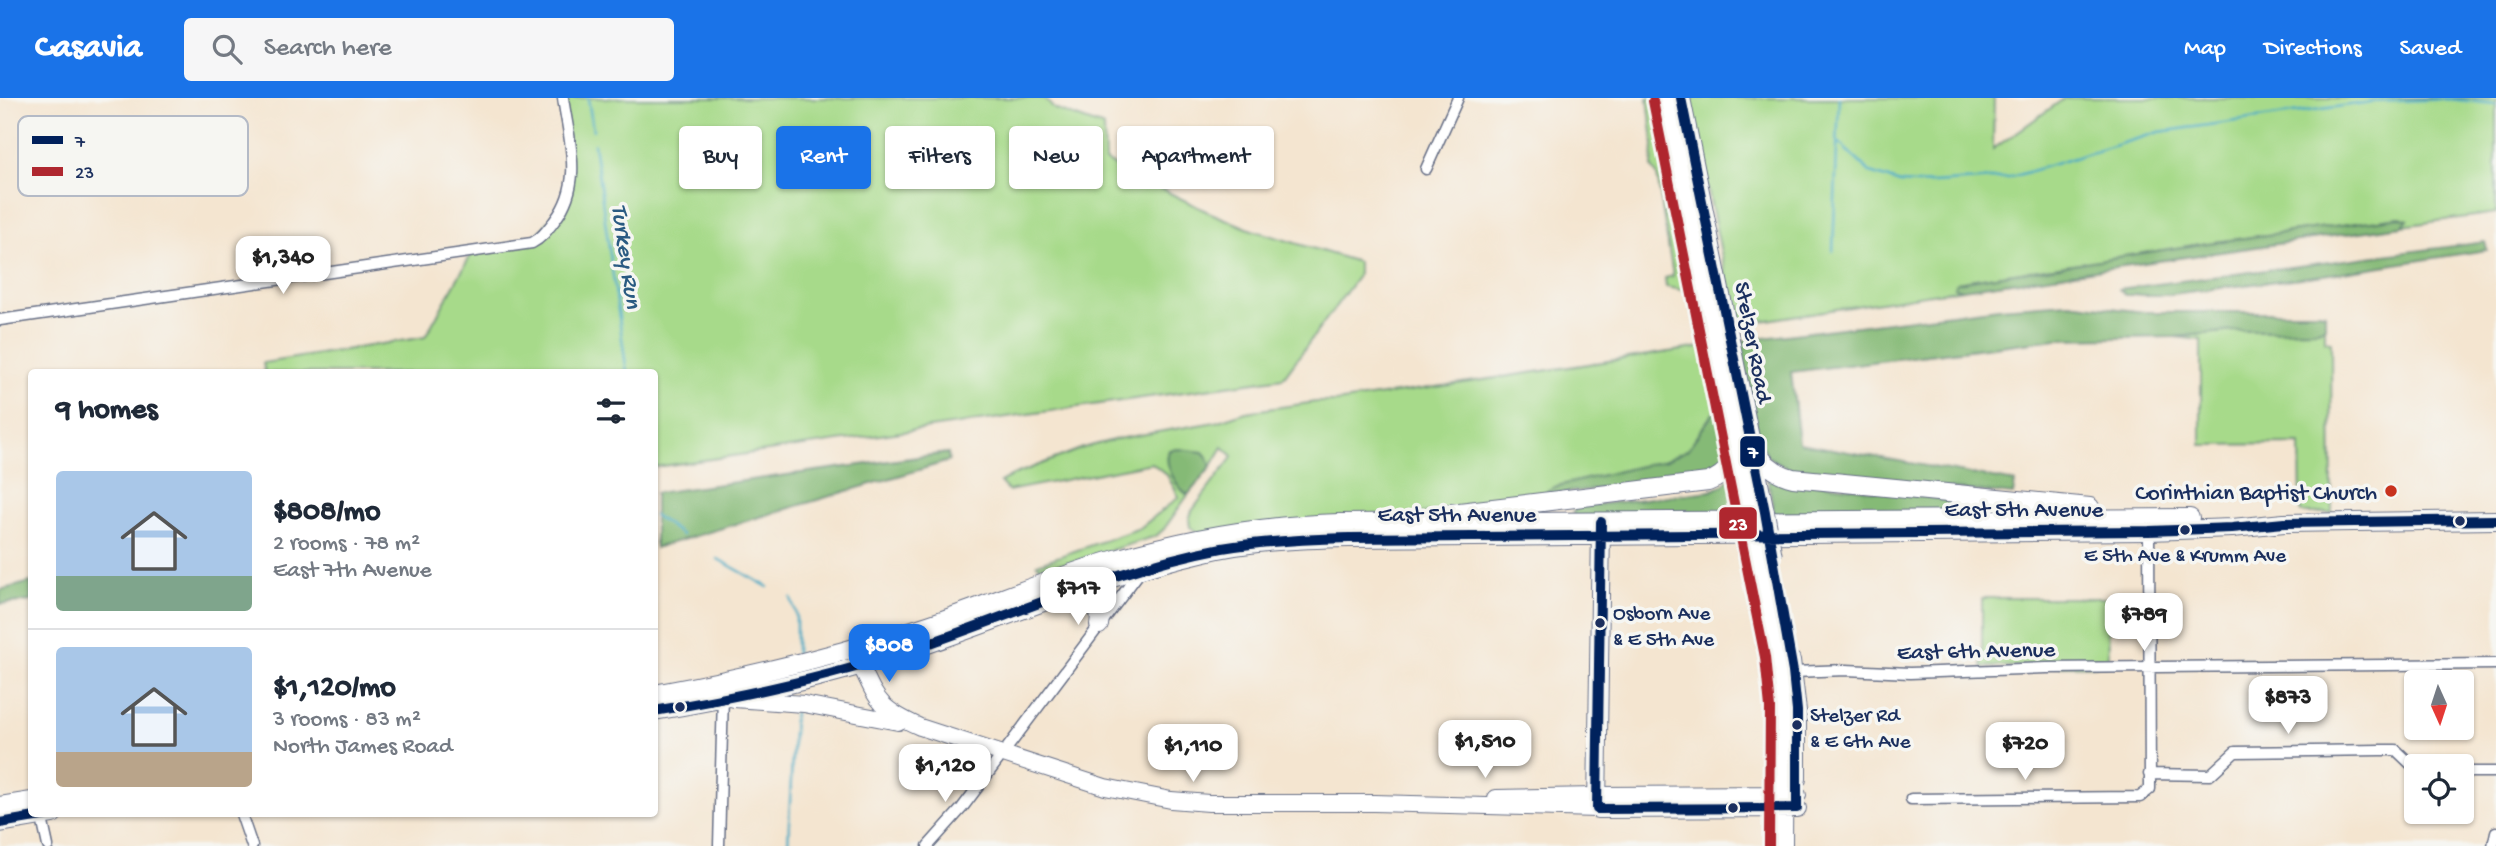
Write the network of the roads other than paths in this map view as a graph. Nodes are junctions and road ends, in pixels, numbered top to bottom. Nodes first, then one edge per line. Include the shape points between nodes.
1 (563, 98) edge
2 (1458, 98) edge
3 (1667, 98) edge
4 (1681, 98) edge
5 (1426, 169) dead end
6 (1709, 269) junction
7 (0, 320) edge
8 (1742, 436) junction
9 (2496, 520) edge
10 (1340, 523) junction
11 (2149, 525) junction
12 (1601, 530) junction
13 (1158, 548) junction
14 (1767, 556) junction
15 (1143, 568) junction
16 (1075, 590) junction
17 (1099, 625) junction
18 (852, 649) junction
19 (2496, 664) edge
20 (861, 666) junction
21 (2149, 668) junction
22 (1793, 672) junction
23 (722, 690) junction
24 (658, 694) edge
25 (658, 710) edge
26 (920, 727) junction
27 (1001, 754) junction
28 (2404, 758) edge
29 (2474, 772) edge
30 (2496, 772) edge
31 (2149, 774) junction
32 (1911, 799) dead end
33 (1791, 802) junction
34 (1597, 803) junction
35 (0, 806) edge
36 (1732, 808) junction
37 (28, 809) edge
38 (28, 815) edge
39 (43, 817) edge
40 (242, 817) edge
41 (0, 823) edge
42 (2496, 832) edge
43 (1788, 844) edge
44 (48, 846) edge
45 (252, 846) edge
46 (719, 846) edge
47 (928, 846) edge
48 (2493, 846) edge

1 - 7 street via 573,171 571,191 562,212 532,243
2 - 5 street
3 - 6 main road, Stelzer Road
4 - 6 main road, Stelzer Road
6 - 8 main road, Stelzer Road
8 - 10 main road via 1733,463 1708,482
8 - 11 main road via 1766,465 1793,478 2095,508
8 - 14 main road, Stelzer Road, bridge
9 - 11 main road, East 5th Avenue via 2284,523 2227,519
10 - 12 main road, East 5th Avenue
10 - 13 main road, East 5th Avenue via 1207,537
11 - 12 main road, East 5th Avenue
11 - 21 street
12 - 15 main road, East 5th Avenue via 1311,539 1203,552
12 - 34 main road
13 - 15 street
13 - 18 main road, East 5th Avenue via 1052,579
14 - 22 main road, Stelzer Road
14 - 33 main road, Stelzer Road via 1782,672
15 - 16 main road, East 5th Avenue
15 - 17 street
16 - 17 main road via 1086,592 1094,601
16 - 20 main road, East 5th Avenue
17 - 27 street
18 - 20 street
18 - 23 main road, East 5th Avenue
19 - 21 street, East 6th Avenue
20 - 23 main road, East 5th Avenue
20 - 26 street via 883,707
21 - 22 street, East 6th Avenue
21 - 31 street
22 - 33 main road, Stelzer Road via 1797,710
23 - 24 main road, East 5th Avenue
23 - 25 main road, East 5th Avenue
23 - 26 street
23 - 46 street
26 - 27 street
27 - 34 street via 1105,787 1171,800
27 - 47 street
28 - 31 street via 2396,750 2235,752 2210,775
29 - 30 street
31 - 32 street via 2150,789 2140,796
33 - 34 main road
33 - 36 main road
33 - 43 main road, Stelzer Road
34 - 36 main road
35 - 37 main road
36 - 43 main road via 1772,818
38 - 41 main road
39 - 44 street
40 - 45 street
42 - 48 street

